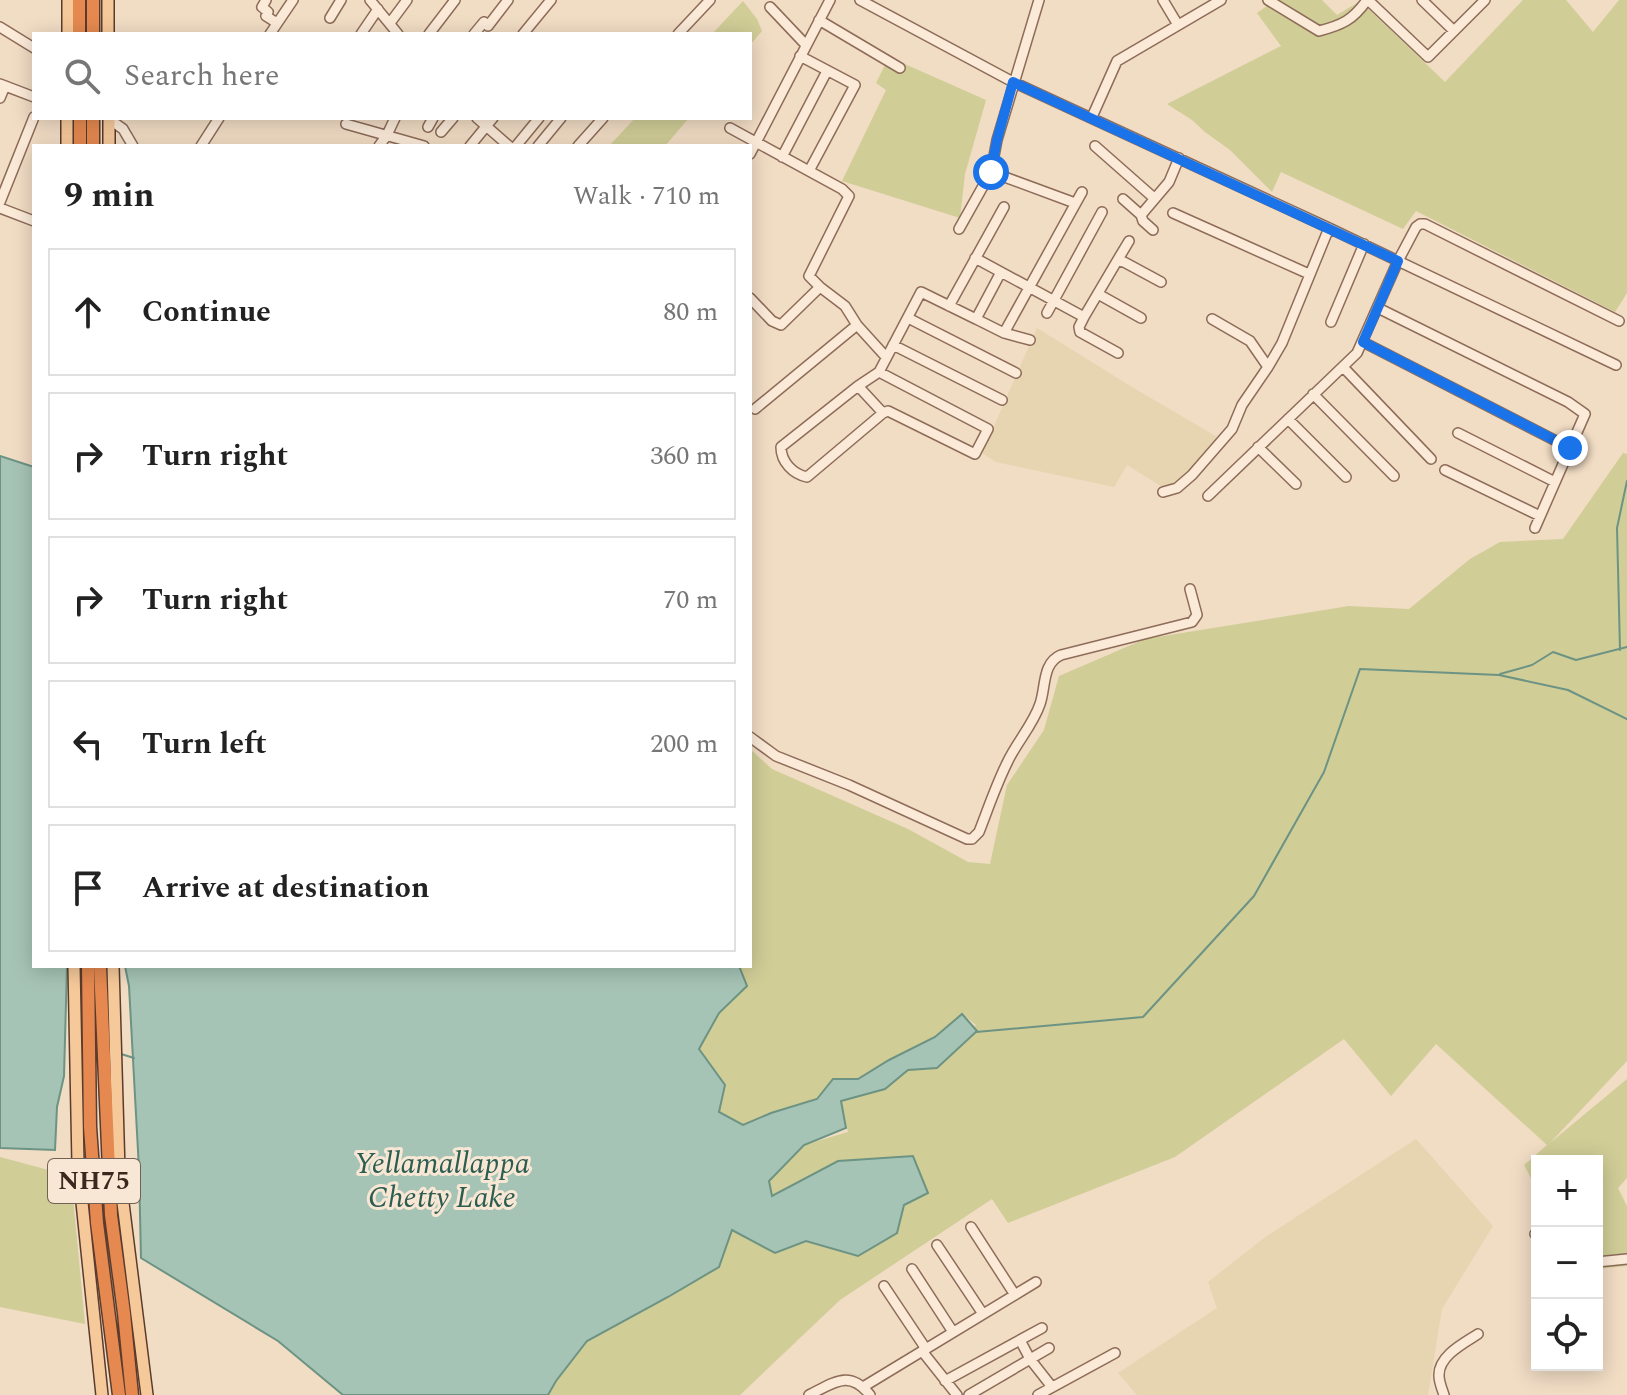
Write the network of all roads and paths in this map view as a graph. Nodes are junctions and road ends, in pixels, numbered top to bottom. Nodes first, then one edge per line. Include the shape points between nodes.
1 (68, 0) edge
2 (79, 0) edge
3 (93, 0) edge
4 (108, 0) edge
5 (266, 0) edge
6 (293, 0) edge
7 (341, 0) edge
8 (370, 0) edge
9 (407, 0) edge
10 (455, 0) edge
11 (508, 0) edge
12 (551, 0) edge
13 (710, 0) edge
14 (817, 0) edge
15 (860, 0) edge
16 (1039, 0) edge
17 (1163, 0) edge
18 (1221, 0) edge
19 (1268, 0) edge
20 (1367, 0) edge
21 (1422, 0) edge
22 (1481, 1) edge
23 (827, 5) edge
24 (770, 7) dead end
25 (378, 9) junction
26 (330, 18) dead end
27 (819, 20) junction
28 (277, 23) junction
29 (390, 23) junction
30 (1178, 25) junction
31 (0, 27) edge
32 (1454, 31) junction
33 (68, 32) edge
34 (79, 32) edge
35 (93, 32) edge
36 (108, 32) edge
37 (271, 32) edge
38 (362, 32) edge
39 (397, 32) edge
40 (431, 32) edge
41 (476, 32) edge
42 (525, 32) edge
43 (680, 32) edge
44 (806, 45) junction
45 (32, 47) edge
46 (800, 56) junction
47 (900, 68) dead end
48 (827, 71) junction
49 (1013, 82) junction
50 (2, 85) edge
51 (32, 96) edge
52 (0, 98) edge
53 (1092, 117) junction
54 (33, 120) edge
55 (67, 120) edge
56 (80, 120) edge
57 (93, 120) edge
58 (109, 120) edge
59 (110, 120) edge
60 (218, 120) edge
61 (394, 120) edge
62 (451, 120) edge
63 (537, 120) edge
64 (559, 120) edge
65 (601, 120) edge
66 (490, 122) edge
67 (346, 124) dead end
68 (730, 128) dead end
69 (441, 132) dead end
70 (387, 135) junction
71 (756, 143) junction
72 (67, 144) edge
73 (80, 144) edge
74 (93, 144) edge
75 (109, 144) edge
76 (132, 144) edge
77 (202, 144) edge
78 (380, 144) edge
79 (417, 144) edge
80 (472, 144) edge
81 (507, 144) edge
82 (518, 144) edge
83 (540, 144) edge
84 (580, 144) edge
85 (1095, 146) dead end
86 (752, 150) edge
87 (782, 157) junction
88 (1179, 158) junction
89 (809, 171) junction
90 (991, 172) junction
91 (1082, 192) dead end
92 (1154, 198) junction
93 (1123, 199) dead end
94 (1075, 203) junction
95 (0, 205) edge
96 (1004, 207) dead end
97 (1102, 212) dead end
98 (1173, 213) dead end
99 (1141, 215) junction
100 (32, 220) edge
101 (1329, 228) junction
102 (959, 229) dead end
103 (1153, 230) dead end
104 (1129, 241) dead end
105 (1364, 244) junction
106 (975, 258) junction
107 (1117, 261) junction
108 (1398, 261) junction
109 (1001, 272) junction
110 (1309, 274) junction
111 (1161, 282) dead end
112 (820, 287) junction
113 (1029, 287) junction
114 (1098, 294) junction
115 (752, 300) edge
116 (1054, 301) junction
117 (949, 306) junction
118 (1378, 308) junction
119 (1047, 313) dead end
120 (1084, 317) junction
121 (908, 318) junction
122 (1141, 318) dead end
123 (976, 319) junction
124 (1212, 319) dead end
125 (1619, 321) dead end
126 (1331, 322) dead end
127 (857, 325) junction
128 (1004, 333) junction
129 (1030, 340) dead end
130 (1363, 342) junction
131 (893, 345) junction
132 (1118, 353) dead end
133 (886, 357) junction
134 (1616, 365) dead end
135 (1268, 367) junction
136 (1343, 367) junction
137 (879, 372) junction
138 (1016, 373) dead end
139 (858, 386) junction
140 (1313, 394) junction
141 (1002, 400) dead end
142 (755, 409) dead end
143 (883, 413) junction
144 (1288, 419) junction
145 (1458, 433) dead end
146 (1258, 447) junction
147 (1570, 448) junction
148 (1431, 459) dead end
149 (1445, 470) dead end
150 (1394, 476) dead end
151 (1346, 477) dead end
152 (1555, 482) junction
153 (1296, 484) dead end
154 (1163, 492) dead end
155 (1208, 496) dead end
156 (1540, 516) junction
157 (1535, 528) dead end
158 (1190, 589) dead end
159 (752, 738) edge
160 (74, 968) edge
161 (88, 968) edge
162 (100, 968) edge
163 (113, 968) edge
164 (971, 1227) dead end
165 (937, 1245) dead end
166 (1627, 1259) edge
167 (1603, 1261) edge
168 (912, 1269) dead end
169 (1036, 1282) dead end
170 (884, 1286) dead end
171 (1015, 1295) junction
172 (983, 1314) junction
173 (1042, 1328) dead end
174 (953, 1332) junction
175 (1478, 1334) dead end
176 (1020, 1340) junction
177 (1049, 1348) dead end
178 (924, 1350) junction
179 (1115, 1353) dead end
180 (1030, 1359) junction
181 (945, 1381) junction
182 (1052, 1387) junction
183 (866, 1391) edge
184 (102, 1395) edge
185 (119, 1395) edge
186 (132, 1395) edge
187 (147, 1395) edge
188 (809, 1395) edge
189 (957, 1395) edge
190 (969, 1395) edge
191 (1038, 1395) edge
192 (1444, 1395) edge

1 - 33 main road
2 - 34 highway
3 - 35 highway
4 - 36 main road
5 - 28 street via 266,16
6 - 28 street
7 - 26 street
8 - 25 street
9 - 29 street
10 - 40 street
11 - 41 street via 488,26 484,22
12 - 42 street
13 - 43 street
14 - 23 street
15 - 49 street
16 - 49 street
17 - 30 street
18 - 30 street
19 - 20 street via 1319,31 1342,25
20 - 32 street via 1428,57
21 - 32 street
22 - 32 street
23 - 27 street
24 - 44 street
25 - 29 street
25 - 38 street
27 - 44 street
27 - 47 street
28 - 37 street
29 - 39 street
30 - 53 street via 1117,61
31 - 45 street
44 - 46 street
46 - 48 street
46 - 71 street
48 - 87 street
48 - 89 street via 855,85
49 - 53 street
49 - 90 street
50 - 51 street
50 - 52 street
53 - 88 street
54 - 95 street
55 - 72 main road
56 - 73 highway
57 - 74 highway
58 - 75 main road
59 - 76 street
60 - 77 street
61 - 70 street
62 - 69 street
63 - 82 street
64 - 83 street
65 - 84 street
66 - 80 street
66 - 81 street
67 - 70 street
68 - 71 street
70 - 78 street
70 - 79 street
71 - 86 street
71 - 87 street
85 - 92 street
87 - 89 street
88 - 92 street via 1169,182
88 - 101 street
89 - 112 street via 849,196 809,276
90 - 94 street
90 - 102 street
91 - 94 street
92 - 99 street
93 - 99 street
94 - 113 street
95 - 100 street
96 - 106 street
97 - 116 street
98 - 110 street
99 - 103 street
101 - 105 street
101 - 110 street
104 - 107 street
105 - 108 street
105 - 126 street
106 - 109 street
106 - 117 street
107 - 111 street
107 - 114 street
108 - 118 street
108 - 125 street via 1416,227 1425,224
108 - 134 street
109 - 113 street
109 - 123 street
110 - 135 street
112 - 115 street via 781,325
112 - 127 street via 845,306
113 - 116 street
113 - 128 street
114 - 120 street
114 - 122 street
116 - 119 street
116 - 120 street
117 - 121 street via 921,292
117 - 123 street
118 - 130 street
118 - 147 street via 1585,414
120 - 132 street via 1080,332
121 - 131 street
121 - 138 street
123 - 128 street
124 - 135 street via 1250,341
127 - 133 street
127 - 142 street
128 - 129 street
130 - 136 street
130 - 147 street
131 - 133 street
131 - 141 street
133 - 137 street
135 - 154 street via 1209,457 1177,488
136 - 140 street
136 - 148 street
137 - 139 street
137 - 143 street via 988,429 975,454
139 - 143 street
139 - 143 street via 781,447 781,457 807,477
140 - 144 street
140 - 150 street
144 - 146 street
144 - 151 street
145 - 152 street
146 - 153 street
146 - 155 street
147 - 152 street
149 - 156 street
152 - 156 street
156 - 157 street
158 - 159 street via 1197,615 1192,622 1051,661 1042,701 1005,765 972,839 776,756
160 - 184 main road via 78,1164
161 - 185 highway, NH75 via 90,1127
162 - 186 highway, NH75 via 111,1215
163 - 187 main road via 119,1171
164 - 171 street
165 - 172 street
166 - 167 street
168 - 174 street
169 - 171 street
170 - 178 street
171 - 172 street
172 - 174 street
173 - 176 street
174 - 178 street
175 - 192 street via 1441,1366
176 - 180 street
176 - 181 street
177 - 180 street
178 - 181 street
178 - 183 street
179 - 182 street
180 - 182 street
180 - 190 street
181 - 189 street
182 - 191 street
183 - 188 street via 846,1380

